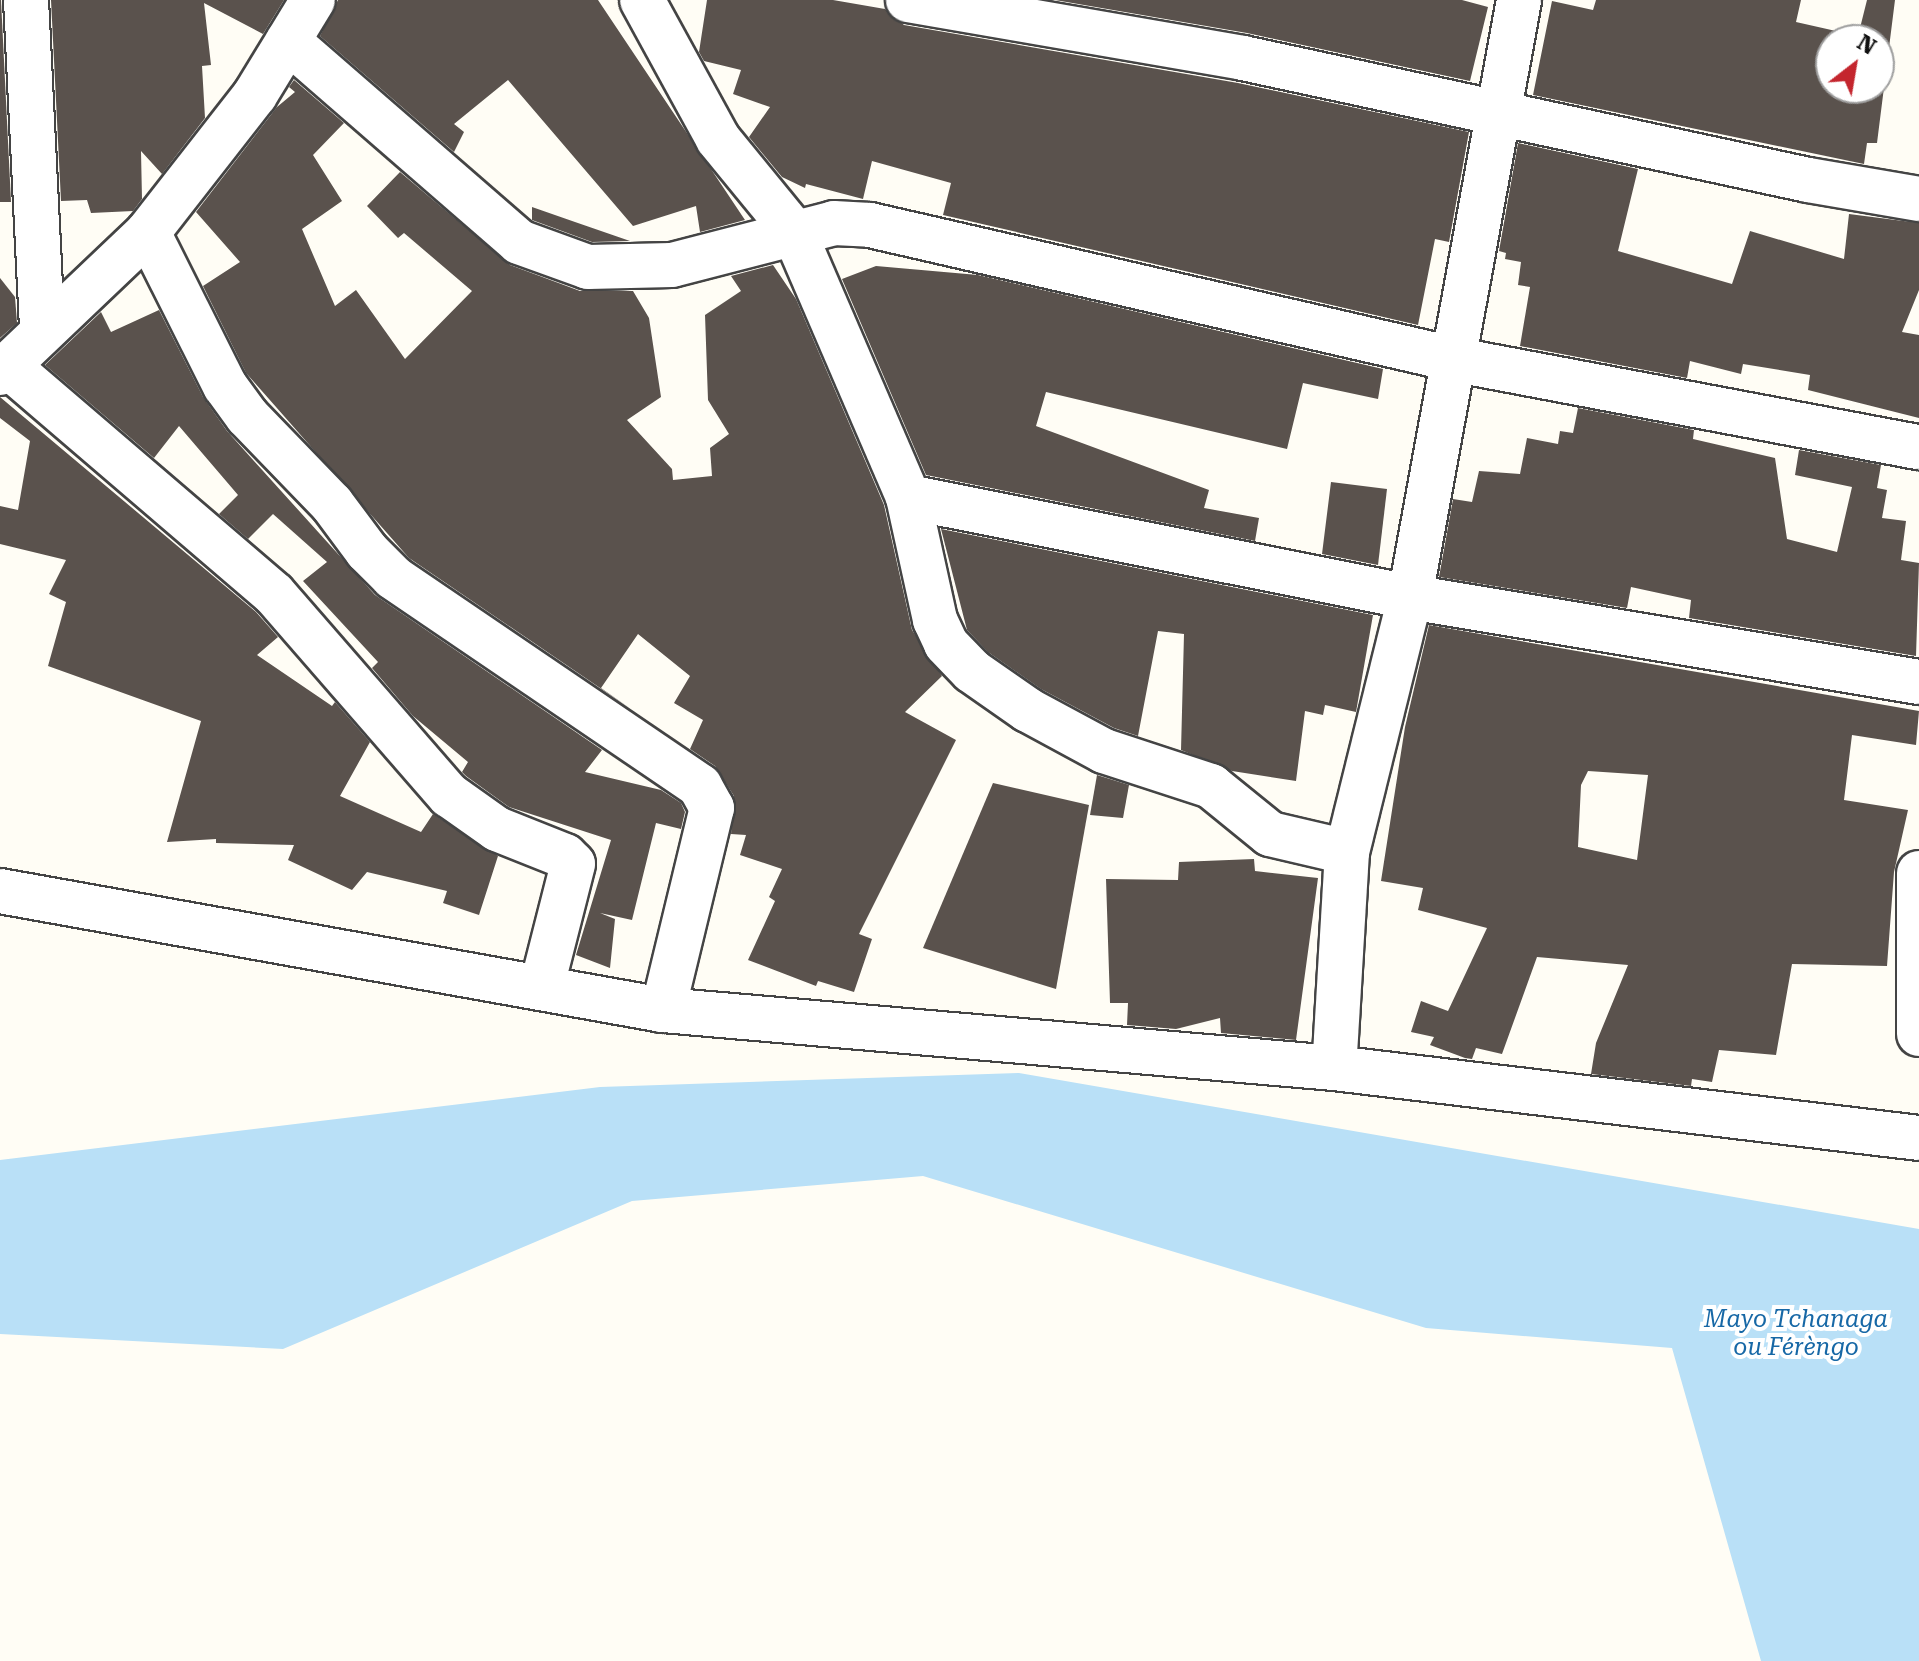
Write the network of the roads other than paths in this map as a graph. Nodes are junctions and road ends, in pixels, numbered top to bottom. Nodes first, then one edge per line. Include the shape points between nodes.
1 (26, 0) edge
2 (313, 0) edge
3 (642, 0) edge
4 (908, 0) edge
5 (1519, 0) edge
6 (288, 41) junction
7 (1497, 113) junction
8 (1919, 199) edge
9 (148, 232) junction
10 (794, 232) junction
11 (42, 330) junction
12 (1457, 360) junction
13 (4, 369) edge
14 (1919, 447) edge
15 (908, 497) junction
16 (1410, 597) junction
17 (1919, 682) edge
18 (1347, 852) junction
19 (1919, 873) edge
20 (0, 891) edge
21 (542, 986) junction
22 (663, 1010) junction
23 (1919, 1034) edge
24 (1334, 1068) junction
25 (1919, 1138) edge

1 - 11 street
2 - 6 street
3 - 10 street via 718,139
4 - 7 street via 1243,58
5 - 7 street
6 - 9 street via 255,95
6 - 10 street via 519,242 553,257 588,267 672,265
7 - 8 street
7 - 12 street
9 - 11 street
9 - 22 street via 225,386 332,504 367,551 393,577 709,795 712,808
10 - 12 street via 834,223 870,225
10 - 15 street
11 - 13 street
12 - 14 street
12 - 16 street
13 - 21 street via 274,594 449,795 497,829 573,864
15 - 16 street
15 - 18 street via 935,620 946,644 972,671 1028,710 1104,751 1211,786 1270,834
16 - 17 street
16 - 18 street
18 - 24 street
19 - 23 street
20 - 21 street
21 - 22 street
22 - 24 street
24 - 25 street

